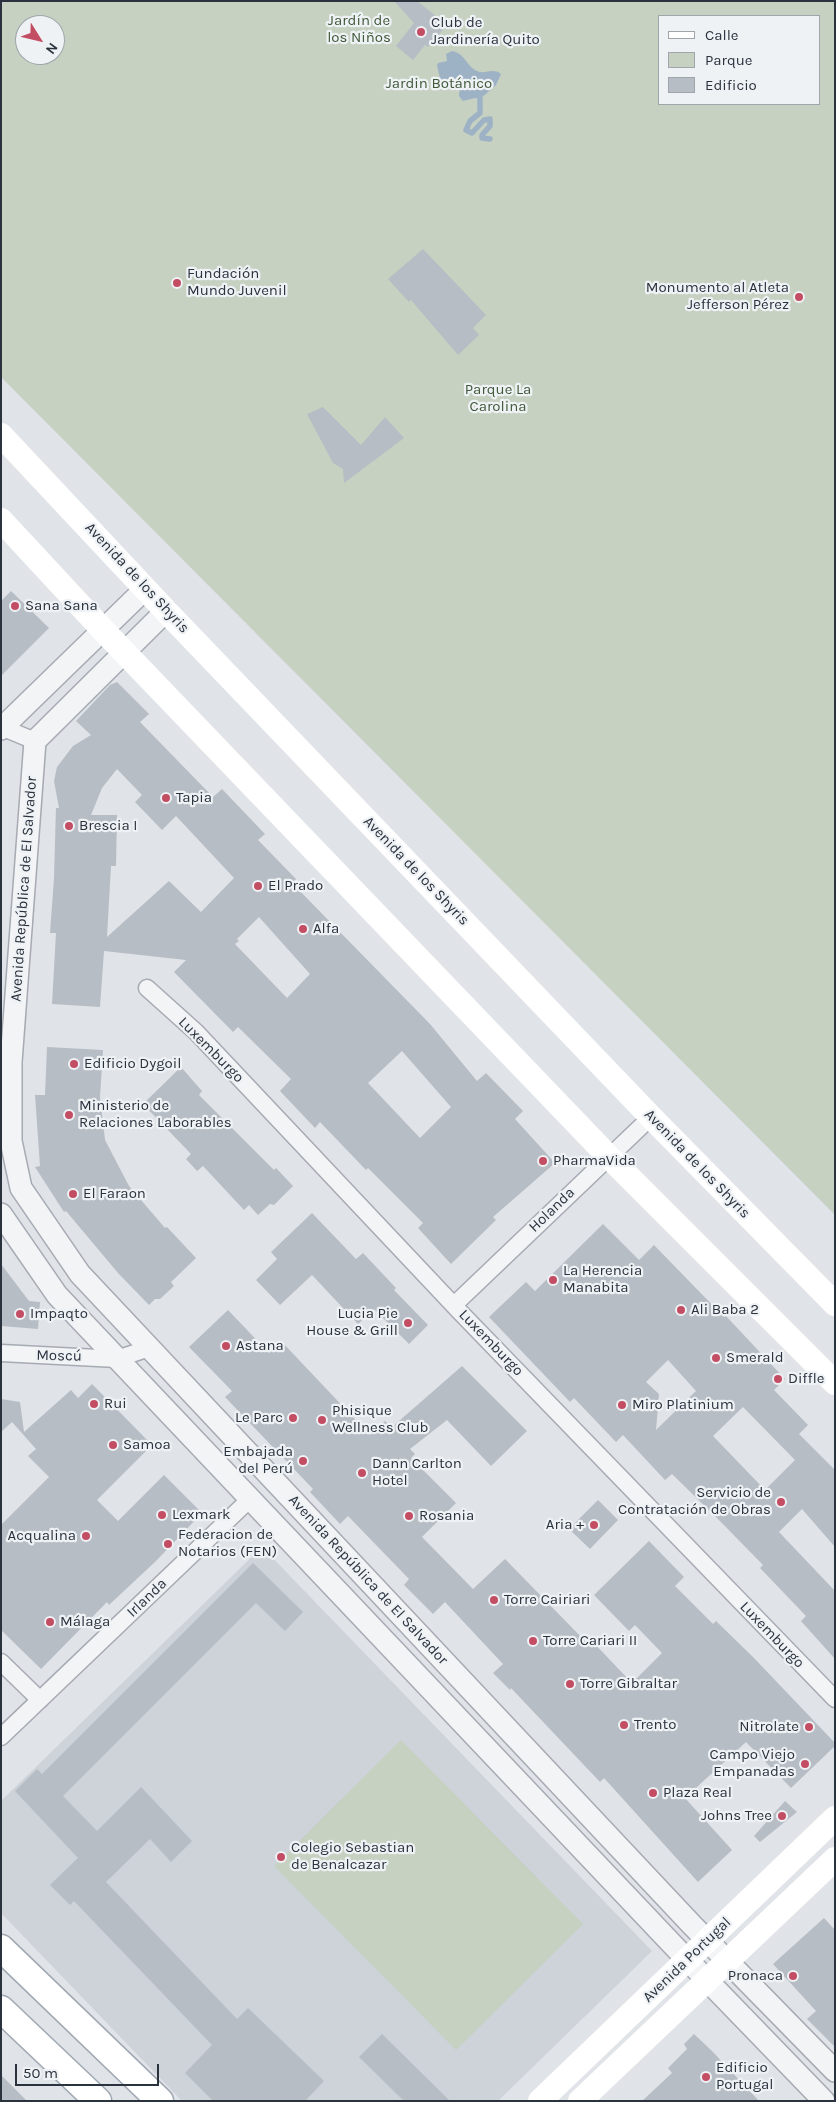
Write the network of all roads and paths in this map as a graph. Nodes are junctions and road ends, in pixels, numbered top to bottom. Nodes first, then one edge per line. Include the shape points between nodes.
1 (1, 435) edge
2 (1, 520) edge
3 (145, 589) junction
4 (166, 611) junction
5 (102, 630) junction
6 (125, 652) junction
7 (1, 728) edge
8 (35, 741) junction
9 (147, 988) dead end
10 (651, 1117) junction
11 (608, 1156) junction
12 (1, 1214) edge
13 (835, 1304) edge
14 (454, 1305) junction
15 (149, 1348) junction
16 (1, 1353) edge
17 (117, 1359) junction
18 (835, 1383) edge
19 (250, 1499) junction
20 (1, 1662) edge
21 (835, 1699) edge
22 (40, 1700) junction
23 (1, 1737) edge
24 (835, 1818) edge
25 (835, 1859) edge
26 (707, 1941) junction
27 (1, 1948) edge
28 (687, 1960) junction
29 (727, 1961) junction
30 (708, 1981) junction
31 (1, 2009) edge
32 (835, 2071) edge
33 (98, 2101) edge
34 (160, 2101) edge
35 (540, 2101) edge
36 (580, 2101) edge
37 (824, 2101) edge

1 - 3 main road, Avenida de los Shyris
2 - 5 main road
3 - 4 main road, Avenida de los Shyris
3 - 5 street
4 - 6 street
4 - 10 main road, Avenida de los Shyris
5 - 6 main road
5 - 7 street
6 - 8 street
6 - 11 main road
7 - 8 street
8 - 15 street, Avenida República de El Salvador via 11,1062 11,1141 21,1188 80,1274
9 - 14 street, Luxemburgo via 196,1032
10 - 11 street, Holanda
10 - 13 main road, Avenida de los Shyris
11 - 14 street, Holanda
11 - 18 main road
12 - 17 street, Avenida República de El Salvador via 57,1295
14 - 21 street, Luxemburgo
15 - 17 street
15 - 26 street, Avenida República de El Salvador
16 - 17 street, Moscú
17 - 19 street, Avenida República de El Salvador
19 - 22 street, Irlanda
19 - 28 street, Avenida República de El Salvador
20 - 22 street
22 - 23 street, Irlanda
24 - 26 main road, Avenida Portugal
25 - 29 main road, Avenida Portugal
26 - 28 main road, Avenida Portugal
26 - 29 street, Avenida República de El Salvador
27 - 34 main road
28 - 30 street, Avenida República de El Salvador
28 - 35 main road, Avenida Portugal
29 - 30 main road, Avenida Portugal
29 - 32 street, Avenida República de El Salvador
30 - 36 main road, Avenida Portugal
30 - 37 street, Avenida República de El Salvador
31 - 33 main road

